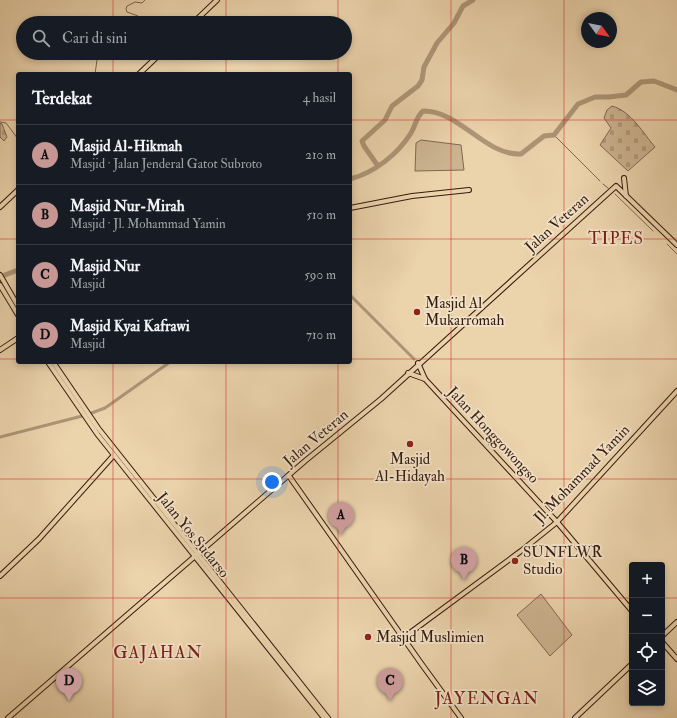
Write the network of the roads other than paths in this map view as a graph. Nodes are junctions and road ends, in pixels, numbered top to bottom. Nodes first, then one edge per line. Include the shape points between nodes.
1 (217, 0) edge
2 (200, 16) edge
3 (154, 60) edge
4 (141, 72) edge
5 (624, 178) dead end
6 (469, 190) dead end
7 (16, 192) edge
8 (626, 196) junction
9 (0, 207) edge
10 (352, 208) edge
11 (677, 245) edge
12 (0, 275) edge
13 (0, 285) edge
14 (16, 302) edge
15 (16, 312) edge
16 (16, 339) edge
17 (0, 350) edge
18 (49, 364) edge
19 (54, 364) edge
20 (418, 364) junction
21 (408, 373) junction
22 (425, 379) junction
23 (677, 391) edge
24 (86, 415) junction
25 (114, 455) junction
26 (289, 476) junction
27 (148, 494) junction
28 (557, 522) junction
29 (196, 555) junction
30 (0, 576) edge
31 (629, 607) edge
32 (677, 622) edge
33 (664, 634) edge
34 (403, 638) junction
35 (665, 647) edge
36 (677, 658) edge
37 (629, 667) edge
38 (316, 706) junction
39 (8, 718) edge
40 (324, 718) edge
41 (328, 718) edge
42 (461, 718) edge
43 (575, 718) edge

1 - 2 main road
3 - 4 main road
5 - 8 main road
6 - 10 main road via 412,196
7 - 9 main road
8 - 11 main road
8 - 20 main road, Jalan Veteran via 616,186
12 - 14 main road
13 - 15 main road
16 - 17 main road
18 - 24 main road, Jalan Yos Sudarso
19 - 24 main road, Jalan Yos Sudarso
20 - 21 main road, Jalan Veteran
20 - 22 main road, Jalan Honggowongso
21 - 22 main road
21 - 26 main road, Jalan Veteran
22 - 28 main road, Jalan Honggowongso
23 - 28 main road, Jl. Mohammad Yamin
24 - 25 main road, Jalan Yos Sudarso
24 - 27 main road, Jalan Yos Sudarso
25 - 27 main road, Jalan Yos Sudarso
25 - 30 main road via 39,538
26 - 29 main road, Jalan Veteran
26 - 34 main road
27 - 29 main road, Jalan Yos Sudarso
28 - 31 main road, Jalan Honggowongso
28 - 34 main road, Jl. Mohammad Yamin
29 - 38 main road, Jalan Yos Sudarso
29 - 39 main road, Jalan Veteran
32 - 33 main road
34 - 42 main road
35 - 36 main road
37 - 43 main road
38 - 40 main road, Jalan Yos Sudarso
38 - 41 main road, Jalan Yos Sudarso

